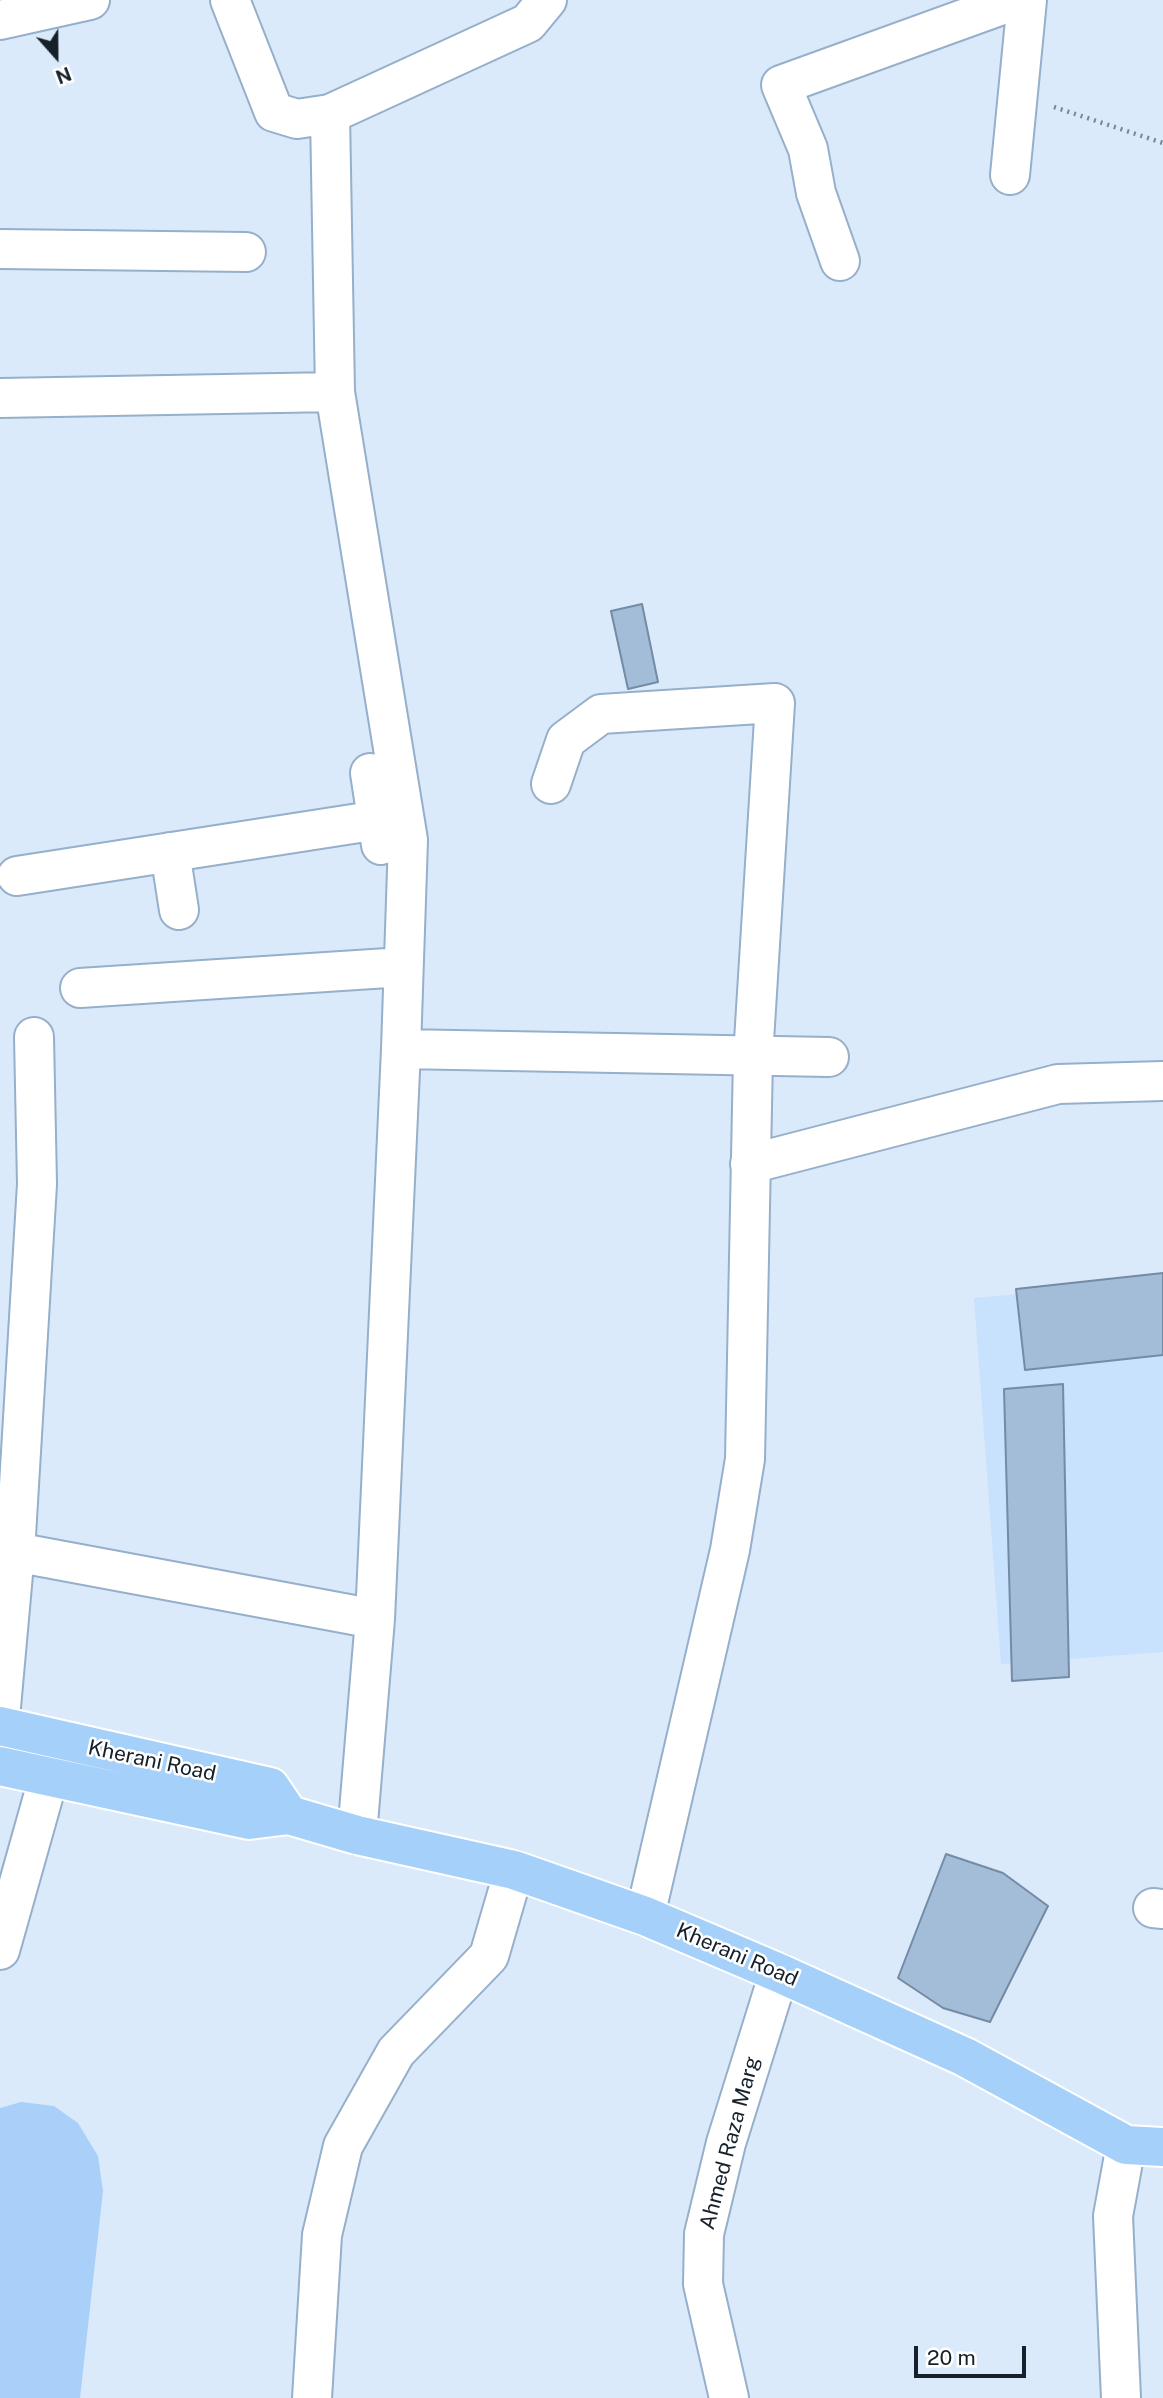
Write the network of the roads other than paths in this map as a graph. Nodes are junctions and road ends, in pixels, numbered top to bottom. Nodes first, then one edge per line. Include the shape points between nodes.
1 (90, 0) edge
2 (230, 0) edge
3 (547, 0) edge
4 (1016, 0) edge
5 (1027, 0) edge
6 (0, 20) edge
7 (330, 114) junction
8 (1010, 175) dead end
9 (0, 249) edge
10 (246, 252) dead end
11 (840, 261) dead end
12 (335, 392) junction
13 (0, 398) edge
14 (370, 773) dead end
15 (551, 784) dead end
16 (391, 818) junction
17 (170, 852) junction
18 (17, 876) dead end
19 (390, 899) dead end
20 (180, 910) dead end
21 (404, 967) junction
22 (80, 988) dead end
23 (34, 1037) dead end
24 (401, 1049) junction
25 (753, 1057) junction
26 (829, 1057) dead end
27 (1163, 1081) edge
28 (750, 1164) junction
29 (15, 1552) junction
30 (375, 1619) junction
31 (0, 1718) edge
32 (0, 1726) edge
33 (52, 1758) junction
34 (0, 1766) edge
35 (357, 1835) junction
36 (514, 1870) junction
37 (645, 1916) junction
38 (0, 1950) edge
39 (779, 1973) junction
40 (1126, 2145) junction
41 (1163, 2147) edge
42 (312, 2398) edge
43 (729, 2398) edge
44 (1121, 2398) edge

1 - 6 street
2 - 7 street via 274,112 297,119
3 - 7 street via 528,23
4 - 11 street via 781,85 808,149 816,193
5 - 8 street
7 - 12 street
9 - 10 street
12 - 13 street
12 - 16 street
14 - 16 street
15 - 25 street via 566,740 601,715 775,703
16 - 17 street
16 - 19 street
16 - 21 street via 408,840
17 - 18 street
17 - 20 street
21 - 22 street
21 - 24 street
23 - 29 street via 37,1184
24 - 25 street
24 - 30 street
25 - 26 street
25 - 28 street
27 - 28 street via 1058,1084
28 - 37 street via 745,1459 730,1550
29 - 30 street
29 - 31 street
30 - 35 street
32 - 33 main road, Kherani Road
33 - 34 main road, Kherani Road
33 - 35 main road, Kherani Road via 270,1787 289,1815
33 - 38 street
35 - 36 main road, Kherani Road
36 - 37 main road, Kherani Road
36 - 42 street via 489,1956 396,2052 343,2146 321,2235
37 - 39 main road, Kherani Road
39 - 40 main road, Kherani Road via 965,2057
39 - 43 street, Ahmed Raza Marg via 726,2143 704,2234 703,2284
40 - 41 main road, Kherani Road
40 - 44 street via 1114,2216

